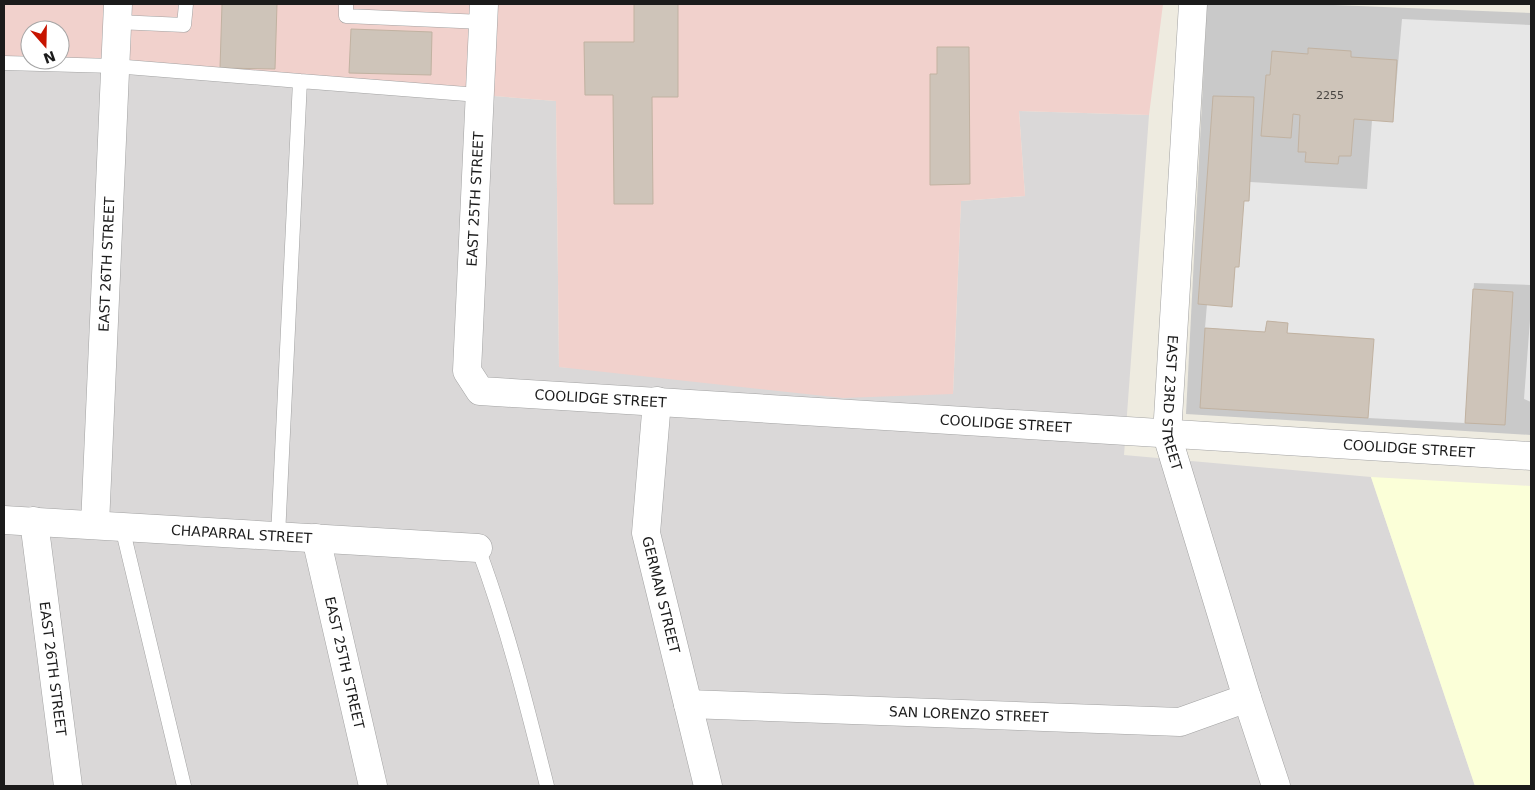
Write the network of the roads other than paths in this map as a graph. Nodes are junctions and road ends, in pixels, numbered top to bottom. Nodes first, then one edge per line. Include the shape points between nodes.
1 (186, 4) edge
2 (346, 4) edge
3 (1193, 4) edge
4 (118, 13) edge
5 (483, 13) edge
6 (4, 63) edge
7 (114, 66) junction
8 (300, 80) junction
9 (480, 95) junction
10 (480, 391) joint
11 (657, 401) junction
12 (1167, 435) junction
13 (1531, 456) edge
14 (4, 520) edge
15 (34, 521) junction
16 (95, 525) junction
17 (122, 526) junction
18 (278, 536) junction
19 (316, 538) junction
20 (478, 548) joint
21 (1247, 698) junction
22 (688, 704) junction
23 (68, 786) edge
24 (184, 786) edge
25 (373, 786) edge
26 (547, 786) edge
27 (708, 786) edge
28 (1276, 786) edge

1 - 4 lane via 184,25
2 - 5 lane via 346,16
3 - 12 street, EAST 23RD STREET
4 - 7 street, EAST 26TH STREET
5 - 9 street, EAST 25TH STREET
6 - 7 lane
7 - 8 lane
7 - 16 street, EAST 26TH STREET
8 - 9 lane
8 - 18 lane
9 - 10 street, EAST 25TH STREET via 467,371
10 - 11 street, COOLIDGE STREET
11 - 12 street, COOLIDGE STREET
11 - 22 street, GERMAN STREET via 646,533
12 - 13 street, COOLIDGE STREET
12 - 21 street, EAST 23RD STREET
14 - 15 street, CHAPARRAL STREET
15 - 16 street, CHAPARRAL STREET
15 - 23 street, EAST 26TH STREET
16 - 17 street, CHAPARRAL STREET
17 - 18 street, CHAPARRAL STREET
17 - 24 lane
18 - 19 street, CHAPARRAL STREET
19 - 20 street, CHAPARRAL STREET
19 - 25 street, EAST 25TH STREET
20 - 26 lane via 496,598
21 - 22 street, SAN LORENZO STREET via 1180,722
21 - 28 street, EAST 23RD STREET
22 - 27 street, GERMAN STREET

